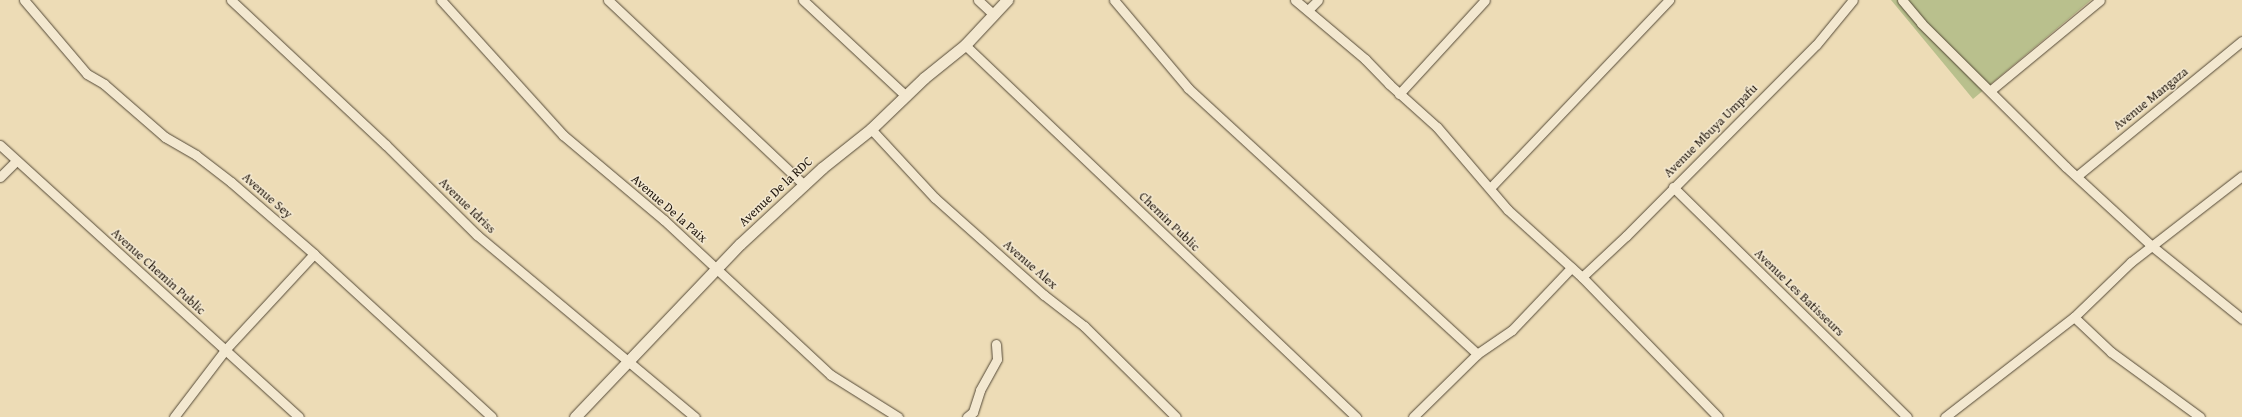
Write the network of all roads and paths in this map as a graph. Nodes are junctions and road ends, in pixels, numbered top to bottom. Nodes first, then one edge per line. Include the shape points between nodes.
1 (24, 0) edge
2 (231, 0) edge
3 (441, 0) edge
4 (608, 0) edge
5 (803, 0) edge
6 (978, 0) edge
7 (1007, 0) edge
8 (1114, 0) edge
9 (1295, 0) edge
10 (1318, 0) edge
11 (1485, 0) edge
12 (1669, 0) edge
13 (1853, 0) edge
14 (1902, 0) edge
15 (2100, 0) edge
16 (1308, 10) junction
17 (992, 13) junction
18 (2242, 41) edge
19 (965, 45) junction
20 (1991, 90) junction
21 (1399, 94) junction
22 (906, 96) junction
23 (871, 129) junction
24 (0, 145) edge
25 (16, 160) junction
26 (2077, 176) junction
27 (2242, 176) edge
28 (0, 177) edge
29 (804, 185) junction
30 (1673, 187) junction
31 (1490, 188) junction
32 (2152, 246) junction
33 (314, 254) junction
34 (1571, 268) junction
35 (717, 269) junction
36 (1582, 277) junction
37 (2074, 317) junction
38 (2242, 319) edge
39 (996, 344) dead end
40 (225, 350) junction
41 (1477, 354) junction
42 (629, 363) junction
43 (174, 417) edge
44 (299, 417) edge
45 (492, 417) edge
46 (575, 417) edge
47 (695, 417) edge
48 (898, 417) edge
49 (967, 417) edge
50 (1176, 417) edge
51 (1356, 417) edge
52 (1413, 417) edge
53 (1718, 417) edge
54 (1907, 417) edge
55 (1945, 417) edge
56 (2200, 417) edge

1 - 33 street, Avenue Sey via 86,74 104,84 165,137 196,155 231,182
2 - 42 street, Avenue Idriss via 386,145 477,235
3 - 35 street, Avenue De la Paix via 563,135 664,220
4 - 29 street
5 - 22 street
6 - 17 street
7 - 17 street, Avenue De la RDC
8 - 41 street via 1188,88
9 - 16 street
10 - 16 street
11 - 21 street
12 - 31 street
13 - 30 street, Avenue Mbuya Umpafu via 1816,45
14 - 20 street via 1921,23
15 - 20 street
16 - 21 street via 1365,59
17 - 19 street, Avenue De la RDC
18 - 26 street, Avenue Mangaza
19 - 22 street, Avenue De la RDC
19 - 51 street, Chemin Public
20 - 26 street
21 - 31 street via 1437,127
22 - 23 street, Avenue De la RDC
23 - 29 street, Avenue De la RDC
23 - 50 street, Avenue Alex via 935,198 1044,295 1084,326
24 - 25 street, Avenue Chemin Public
25 - 28 street
25 - 40 street, Avenue Chemin Public
26 - 32 street
27 - 32 street
29 - 35 street, Avenue De la RDC via 740,244
30 - 36 street, Avenue Mbuya Umpafu
30 - 54 street, Avenue Les Batisseurs
31 - 34 street via 1524,225
32 - 37 street via 2131,262
32 - 38 street
33 - 40 street
33 - 45 street, Avenue Sey
34 - 36 street
34 - 41 street via 1512,330
35 - 42 street, Avenue De la RDC
35 - 48 street, Avenue De la Paix via 831,375
36 - 53 street
37 - 55 street
37 - 56 street via 2111,352
39 - 49 street via 997,359 980,390 973,412
40 - 43 street
40 - 44 street, Avenue Chemin Public
41 - 52 street
42 - 46 street, Avenue De la RDC
42 - 47 street, Avenue Idriss

